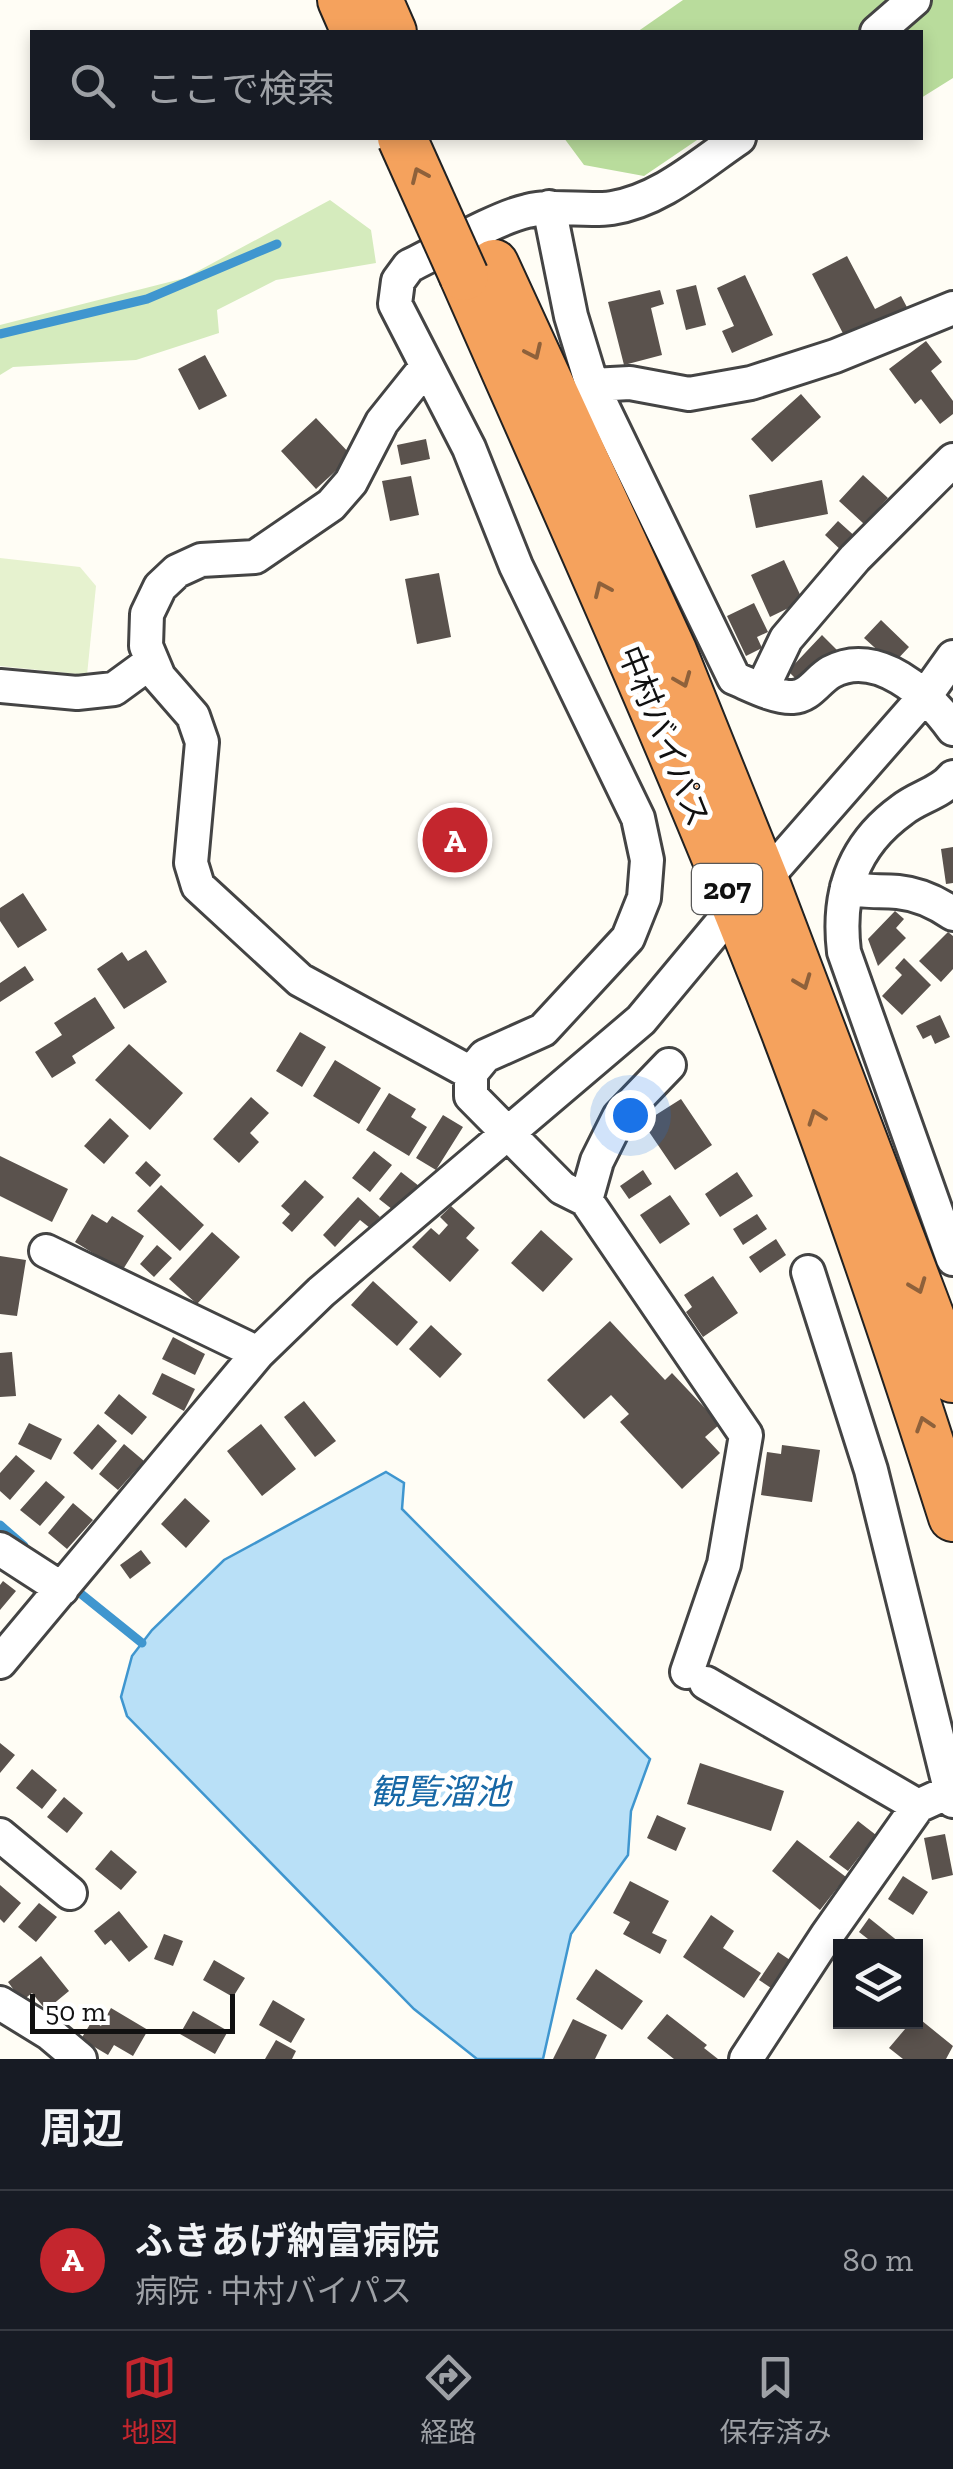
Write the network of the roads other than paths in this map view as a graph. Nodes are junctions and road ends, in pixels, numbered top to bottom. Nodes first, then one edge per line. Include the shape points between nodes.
1 (342, 0) edge
2 (378, 0) edge
3 (914, 0) edge
4 (355, 30) edge
5 (391, 30) edge
6 (880, 30) edge
7 (403, 140) edge
8 (439, 140) edge
9 (736, 140) edge
10 (550, 207) junction
11 (479, 270) junction
12 (953, 308) edge
13 (426, 368) junction
14 (592, 385) junction
15 (953, 460) edge
16 (953, 657) edge
17 (151, 662) junction
18 (0, 686) edge
19 (762, 689) junction
20 (926, 695) junction
21 (953, 729) edge
22 (953, 777) edge
23 (847, 887) junction
24 (749, 894) junction
25 (953, 914) edge
26 (669, 1065) dead end
27 (471, 1072) junction
28 (508, 1134) junction
29 (586, 1200) junction
30 (46, 1251) dead end
31 (953, 1259) edge
32 (808, 1272) dead end
33 (258, 1353) junction
34 (953, 1378) edge
35 (953, 1517) edge
36 (0, 1549) edge
37 (69, 1581) junction
38 (0, 1662) edge
39 (952, 1794) edge
40 (918, 1806) junction
41 (0, 1835) edge
42 (70, 1893) dead end
43 (0, 2003) edge
44 (80, 2059) edge
45 (746, 2059) edge

1 - 4 highway
2 - 5 highway
3 - 6 street
11 -> 7 highway, 中村バイパス / 207, bridge
8 - 11 highway, 中村バイパス / 207
9 - 10 street via 661,192 615,207
10 - 13 street via 524,211 408,266 395,304
10 - 14 street
11 - 24 highway, 中村バイパス / 207 via 672,651
12 - 14 street via 751,383 690,394 630,382
13 - 17 street via 382,422 330,505 255,558 202,560 160,587 147,614
13 - 27 street via 638,818 647,860 644,898 628,938 542,1030 486,1056
14 - 19 street via 734,678
15 - 19 street via 786,639
16 - 20 street
17 - 18 street via 114,689
17 - 27 street via 193,716 202,742 191,863 198,886 300,980
19 - 20 street via 791,698 854,665 882,669
20 - 21 street
20 - 24 street
22 - 23 street via 876,832 858,855
23 - 25 street via 930,899
23 - 31 street via 840,919 844,952
24 - 28 street via 641,1020
24 -> 34 highway, 中村バイパス / 207
35 -> 24 highway, 中村バイパス / 207 via 791,1048
26 - 29 street via 618,1117
27 - 28 street via 471,1096
28 - 29 street via 562,1188
28 - 33 street
29 - 40 street via 746,1435 697,1678
30 - 33 street
32 - 39 street via 871,1470
33 - 37 street
36 - 37 street
37 - 38 street
39 - 40 street
40 - 45 street
41 - 42 street
43 - 44 street

